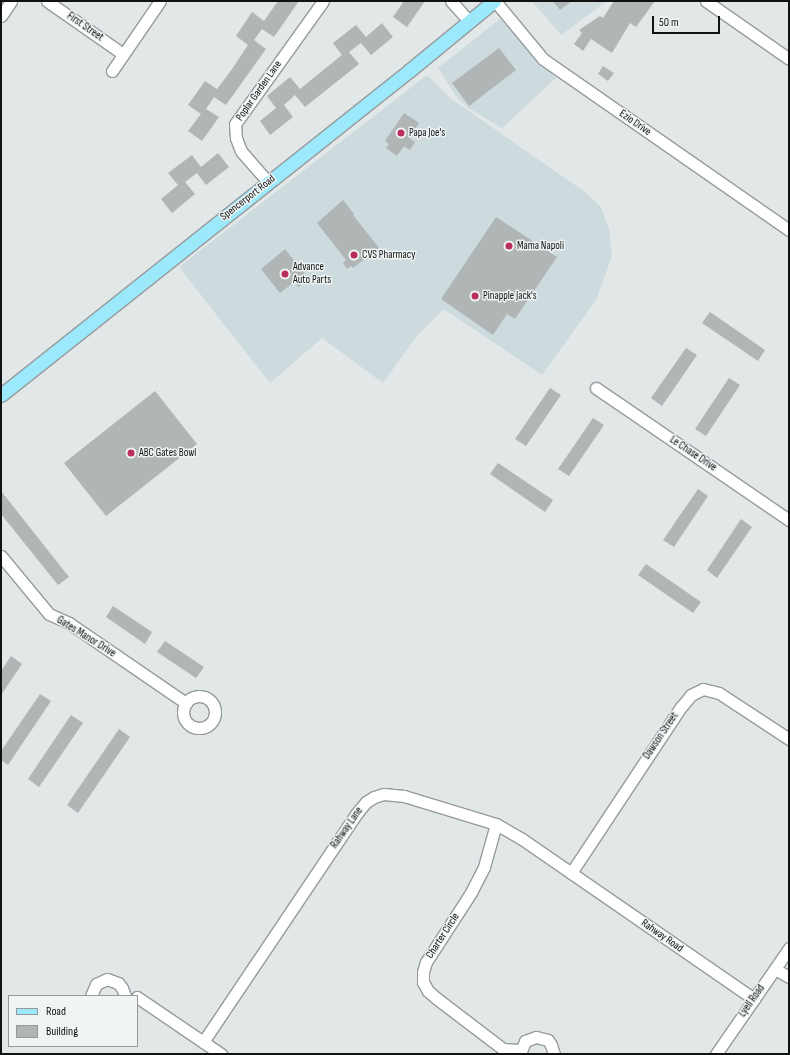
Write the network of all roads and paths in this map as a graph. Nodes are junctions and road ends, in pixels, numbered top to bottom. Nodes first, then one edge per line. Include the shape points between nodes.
1 (11, 1) edge
2 (47, 1) edge
3 (160, 1) edge
4 (323, 1) edge
5 (451, 1) edge
6 (494, 1) edge
7 (706, 1) edge
8 (1, 16) edge
9 (469, 21) junction
10 (123, 54) junction
11 (789, 59) edge
12 (112, 71) dead end
13 (268, 182) junction
14 (789, 230) edge
15 (596, 388) dead end
16 (1, 395) edge
17 (789, 520) edge
18 (1, 556) edge
19 (186, 703) dead end
20 (789, 739) edge
21 (496, 824) junction
22 (570, 873) junction
23 (789, 948) edge
24 (775, 968) junction
25 (789, 977) edge
26 (123, 992) edge
27 (91, 995) edge
28 (138, 998) edge
29 (754, 999) junction
30 (203, 1042) junction
31 (520, 1052) edge
32 (221, 1054) edge
33 (554, 1054) edge
34 (716, 1054) edge

1 - 8 street
2 - 10 street, First Street
3 - 10 street
4 - 13 street, Poplar Garden Lane via 235,124 236,138 241,151
5 - 9 street
6 - 9 main road, Spencerport Road
6 - 14 street, Ezio Drive via 543,59
7 - 11 street
9 - 13 main road, Spencerport Road
10 - 12 street
13 - 16 main road, Spencerport Road
15 - 17 street, Le Chase Drive
18 - 19 street, Gates Manor Drive via 49,614 69,623
20 - 22 street, Dawson Street via 719,693 703,689 691,695
21 - 22 street, Rahway Lane
21 - 30 street, Rahway Lane via 394,794 374,796 357,813
21 - 31 street, Charter Circle via 484,867 472,891 426,962 423,982 436,998 503,1049
22 - 29 street, Rahway Road
23 - 24 street, Lyell Road
24 - 25 street
24 - 29 street, Lyell Road
26 - 27 street via 112,980 107,979 96,984
28 - 30 street
29 - 34 street, Lyell Road
30 - 32 street
31 - 33 street, Charter Circle via 530,1038 542,1037 551,1045

